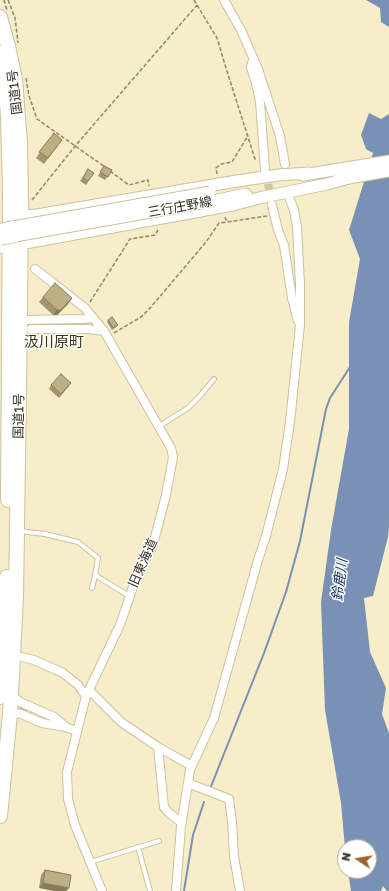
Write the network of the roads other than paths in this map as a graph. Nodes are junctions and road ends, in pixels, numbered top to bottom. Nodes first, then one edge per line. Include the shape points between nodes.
1 (224, 0) edge
2 (4, 14) edge
3 (0, 52) edge
4 (253, 60) junction
5 (3, 94) edge
6 (389, 161) edge
7 (285, 164) dead end
8 (265, 166) tunnel mouth
9 (389, 171) edge
10 (309, 173) junction
11 (5, 190) edge
12 (285, 192) junction
13 (212, 197) junction
14 (272, 205) tunnel mouth
15 (0, 230) edge
16 (10, 232) edge
17 (35, 269) dead end
18 (93, 318) junction
19 (25, 324) junction
20 (300, 325) junction
21 (106, 334) junction
22 (214, 378) dead end
23 (158, 427) junction
24 (17, 531) junction
25 (95, 575) junction
26 (92, 588) dead end
27 (129, 596) junction
28 (13, 657) junction
29 (88, 693) junction
30 (6, 696) edge
31 (32, 712) tunnel mouth
32 (10, 714) junction
33 (65, 727) junction
34 (77, 731) junction
35 (158, 747) junction
36 (192, 766) junction
37 (188, 783) junction
38 (0, 816) edge
39 (182, 823) junction
40 (159, 841) dead end
41 (138, 847) junction
42 (90, 862) junction
43 (102, 891) edge
44 (150, 891) edge
45 (176, 891) edge
46 (240, 891) edge

1 - 4 street via 241,30
2 - 16 highway, 国道1号 via 15,79 20,142
3 - 5 highway, 国道1号
4 - 7 street via 275,117
4 - 8 street via 251,67 260,102
5 - 11 highway, 国道1号
6 - 10 main road, 三行庄野線
9 - 12 main road, 三行庄野線 via 322,181
10 - 13 main road, 三行庄野線
10 - 16 main road, 三行庄野線 via 237,181 37,215
11 - 16 highway, 国道1号
12 - 13 main road, 三行庄野線
12 - 16 main road, 三行庄野線 via 233,205
12 - 20 street via 295,216 299,254
13 - 16 main road, 三行庄野線, bridge
14 - 20 street via 284,245 296,318
15 - 16 main road, bridge
16 - 19 highway, 国道1号
16 - 30 highway, 国道1号
17 - 18 street, 旧東海道 via 85,308
18 - 19 street
18 - 21 street, 旧東海道
19 - 21 street via 88,329
19 - 24 highway, 国道1号
20 - 36 street via 283,468 214,718
21 - 23 street, 旧東海道
22 - 23 lane via 188,408
23 - 27 street, 旧東海道 via 171,448 171,471 153,545
24 - 25 lane via 45,534 78,542 98,558
24 - 28 highway, 国道1号
25 - 26 lane
25 - 27 lane
27 - 29 street, 旧東海道 via 120,625
28 - 29 street via 34,660 63,673
28 - 30 highway, 国道1号
29 - 34 street, 旧東海道
29 - 35 street via 121,722
30 - 32 highway, 国道1号
30 - 33 street via 54,717
31 - 33 street
32 - 33 street via 15,712
32 - 38 highway, 国道1号
33 - 34 street
34 - 42 street, 旧東海道 via 67,772 68,799
35 - 36 street
35 - 39 street via 164,807
36 - 37 street
37 - 39 street
37 - 46 street via 229,799
39 - 45 street
40 - 41 lane
41 - 42 lane
41 - 44 lane
42 - 43 street, 旧東海道

